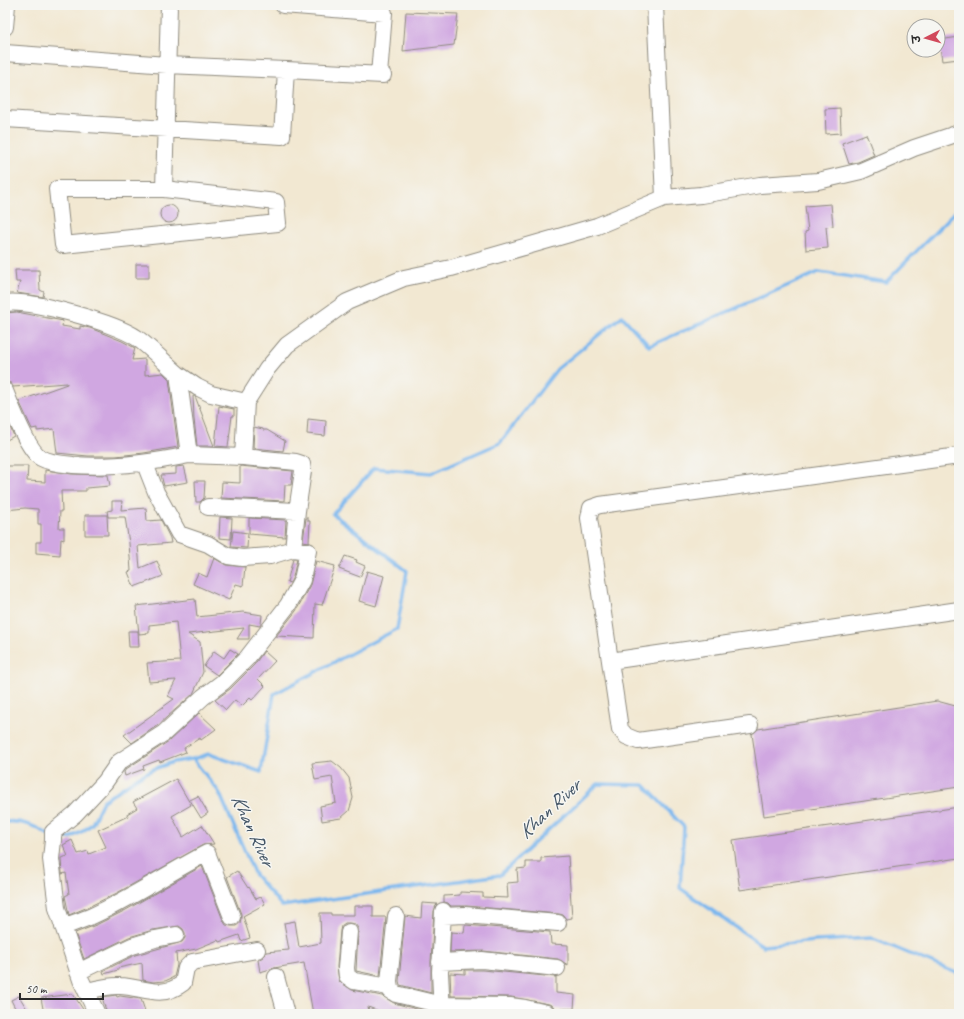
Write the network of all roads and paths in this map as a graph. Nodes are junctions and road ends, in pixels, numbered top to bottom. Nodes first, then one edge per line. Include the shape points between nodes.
1 (7, 5) edge
2 (169, 5) edge
3 (283, 5) edge
4 (655, 5) edge
5 (387, 9) edge
6 (5, 27) edge
7 (5, 53) edge
8 (167, 65) junction
9 (286, 70) junction
10 (5, 119) edge
11 (166, 129) junction
12 (959, 132) edge
13 (164, 189) junction
14 (664, 198) junction
15 (5, 303) edge
16 (178, 374) junction
17 (5, 391) edge
18 (246, 402) junction
19 (189, 455) junction
20 (959, 456) edge
21 (243, 457) junction
22 (145, 464) junction
23 (208, 507) dead end
24 (297, 511) junction
25 (293, 549) junction
26 (959, 610) edge
27 (610, 661) junction
28 (750, 725) dead end
29 (396, 916) dead end
30 (232, 917) dead end
31 (558, 923) dead end
32 (63, 927) junction
33 (349, 932) dead end
34 (176, 935) dead end
35 (257, 950) dead end
36 (440, 962) junction
37 (556, 968) dead end
38 (78, 972) junction
39 (276, 977) dead end
40 (389, 987) junction
41 (86, 992) junction
42 (442, 1009) edge
43 (97, 1014) edge
44 (286, 1014) edge
45 (547, 1014) edge

1 - 6 street
2 - 8 street
3 - 5 street
4 - 14 street
5 - 9 street via 381,75
7 - 8 street
8 - 9 street
8 - 11 street
9 - 11 street via 282,136
10 - 11 street
11 - 13 street
12 - 14 street via 861,171 818,181
13 - 13 street via 57,190 63,245 278,223 276,202
14 - 18 street via 597,226 451,268 404,278 347,302 287,345 267,369
15 - 16 street via 44,307 110,324 136,337
16 - 18 street via 196,387 212,394
16 - 19 street
17 - 22 street via 29,444 40,458 61,464 97,467
18 - 21 street
19 - 21 street
19 - 22 street
20 - 27 street via 591,508 590,518
21 - 24 street via 302,464
22 - 25 street via 156,492 179,534 208,544 228,556 242,558 270,556
23 - 24 street
24 - 25 street
25 - 32 street via 308,550 302,580 288,605 247,658 164,733 118,762 105,782 53,836 51,859 57,908
26 - 27 street
27 - 28 street via 620,729 626,736 638,741 650,740
29 - 40 street
30 - 32 street via 206,853 93,916
31 - 36 street via 443,913
32 - 38 street
33 - 40 street via 347,976 354,981
34 - 38 street via 132,946
35 - 41 street via 192,962 186,968 183,983 176,989 153,992 121,986
36 - 37 street via 482,960
36 - 42 street
38 - 41 street
39 - 44 street
40 - 42 street via 396,994
41 - 43 street
42 - 45 street via 510,1006

